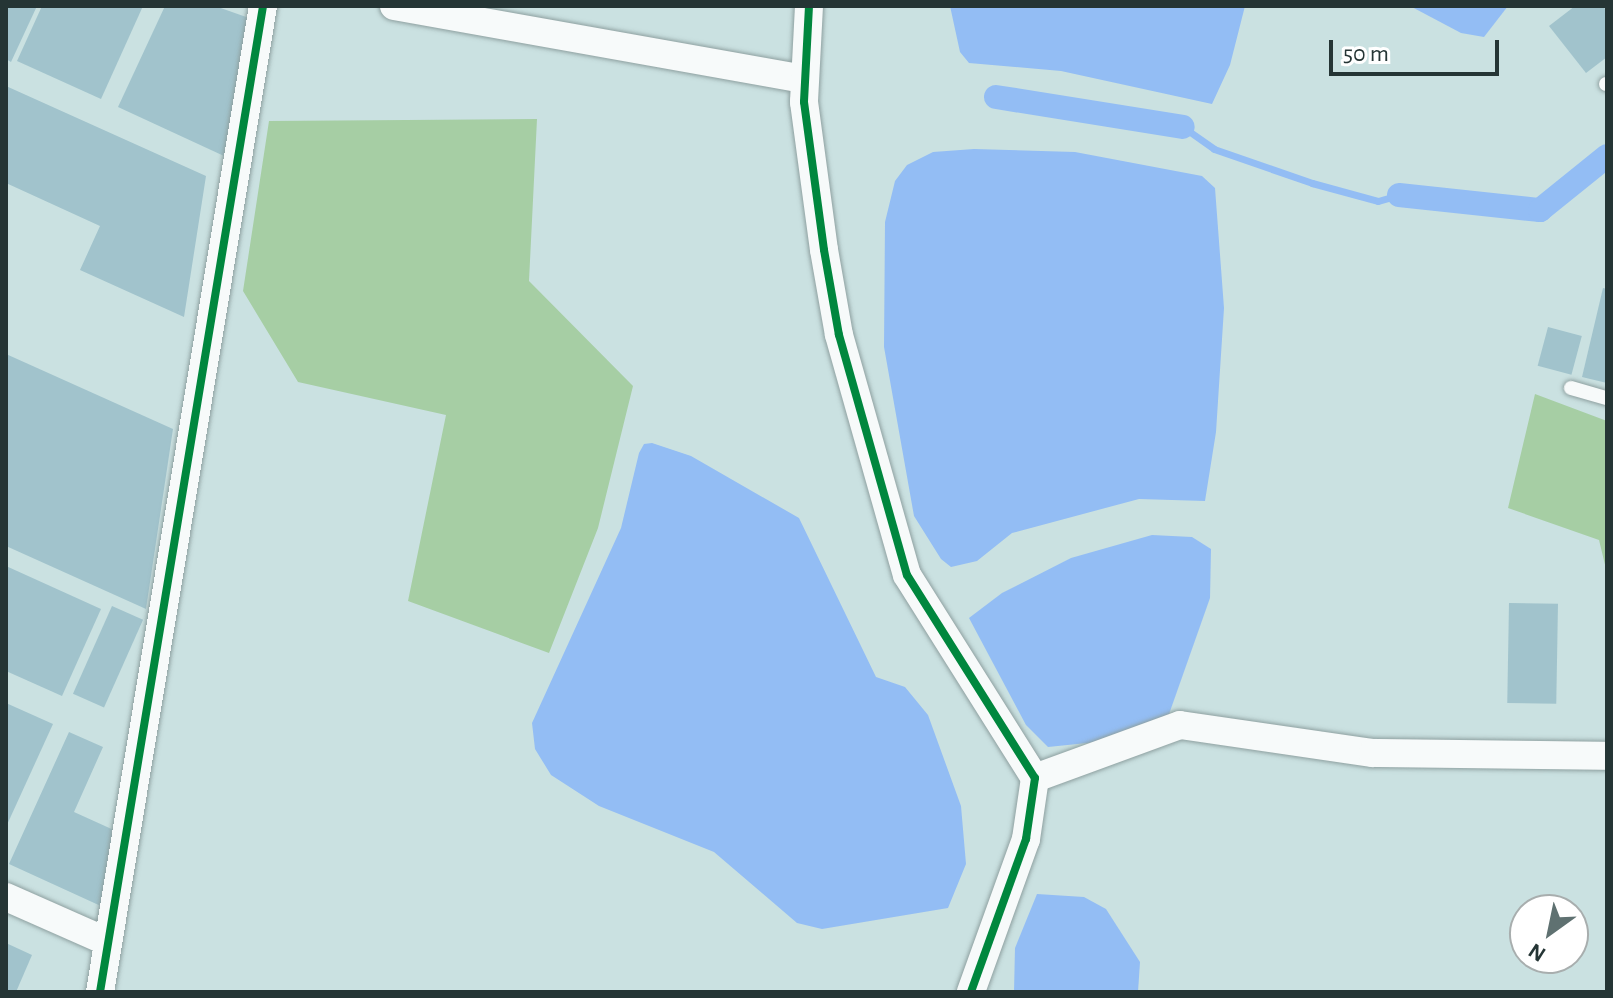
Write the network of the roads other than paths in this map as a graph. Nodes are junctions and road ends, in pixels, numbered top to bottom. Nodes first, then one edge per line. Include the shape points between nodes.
1 (263, 6) edge
2 (394, 6) edge
3 (809, 6) edge
4 (805, 79) junction
5 (1571, 388) dead end
6 (1607, 398) edge
7 (1607, 756) edge
8 (1035, 778) junction
9 (6, 897) edge
10 (108, 942) junction
11 (100, 992) edge
12 (971, 992) edge

1 - 10 street
2 - 4 street
3 - 4 street
4 - 8 street via 804,102 839,335 907,575
5 - 6 lane
7 - 8 street via 1373,753 1180,725
8 - 12 street via 1026,839
9 - 10 street
10 - 11 street

